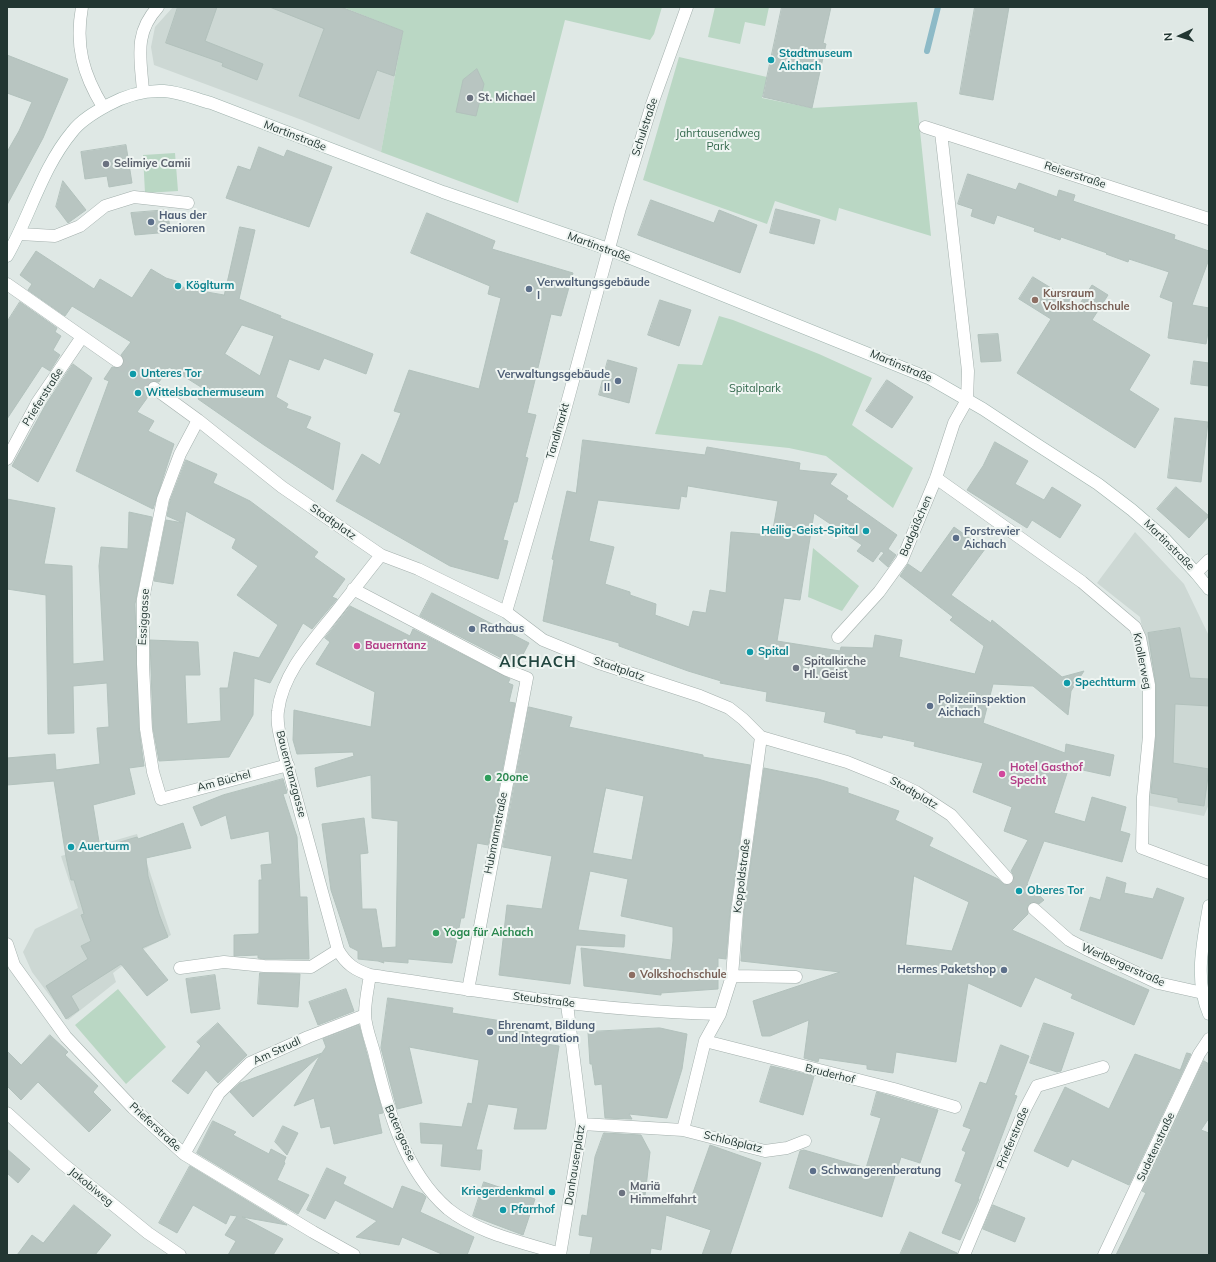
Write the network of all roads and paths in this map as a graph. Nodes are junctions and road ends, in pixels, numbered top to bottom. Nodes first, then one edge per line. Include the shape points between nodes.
1 (82, 7) edge
2 (158, 7) edge
3 (687, 7) edge
4 (144, 92) junction
5 (103, 107) junction
6 (925, 127) dead end
7 (941, 132) junction
8 (188, 203) dead end
9 (1209, 219) edge
10 (20, 234) junction
11 (608, 249) junction
12 (7, 256) edge
13 (7, 284) edge
14 (82, 337) junction
15 (117, 361) tunnel mouth
16 (154, 388) tunnel mouth
17 (967, 400) junction
18 (198, 420) junction
19 (7, 459) edge
20 (936, 478) junction
21 (381, 556) junction
22 (1209, 560) edge
23 (1196, 573) junction
24 (353, 589) junction
25 (1209, 589) edge
26 (506, 612) junction
27 (838, 637) dead end
28 (761, 737) junction
29 (288, 765) junction
30 (161, 799) joint
31 (1209, 873) edge
32 (1007, 878) tunnel mouth
33 (1209, 906) edge
34 (1034, 909) tunnel mouth
35 (7, 944) edge
36 (338, 950) junction
37 (180, 968) dead end
38 (370, 975) junction
39 (732, 976) junction
40 (796, 977) dead end
41 (468, 990) junction
42 (1203, 993) junction
43 (567, 1004) junction
44 (720, 1014) junction
45 (1209, 1014) edge
46 (365, 1015) junction
47 (1209, 1039) edge
48 (705, 1041) junction
49 (1103, 1067) dead end
50 (955, 1107) dead end
51 (7, 1113) edge
52 (582, 1124) junction
53 (683, 1130) junction
54 (805, 1141) dead end
55 (184, 1154) junction
56 (560, 1254) edge
57 (180, 1255) edge
58 (354, 1255) edge
59 (964, 1255) edge
60 (1104, 1255) edge

1 - 5 street via 78,30 84,72
2 - 4 street via 146,22 140,40
3 - 11 street, Schulstraße via 652,104
4 - 5 street, Martinstraße via 121,98
4 - 11 street, Martinstraße via 165,91 211,103 443,192
5 - 10 street, Martinstraße via 81,122 61,147 47,171
6 - 7 street, Reiserstraße
7 - 9 street, Reiserstraße
7 - 17 street via 968,371
8 - 10 street via 134,196 106,206 80,226 54,236
10 - 12 street, Martinstraße
11 - 17 street, Martinstraße via 931,378
11 - 26 street, Tandlmarkt via 564,414
13 - 14 street
14 - 15 street
14 - 19 street, Prieferstraße via 37,403
16 - 18 street, Stadtplatz
17 - 20 street, Badgäßchen via 954,423
17 - 23 street, Martinstraße via 1098,484 1162,536
18 - 21 street, Stadtplatz via 282,487
18 - 30 street, Essiggasse via 180,454 163,499 143,599 146,729 153,772
20 - 27 street, Badgäßchen via 902,560 879,592
20 - 31 street, Knollerweg via 1082,582 1135,627 1140,638 1149,685 1149,736 1143,797 1142,848
21 - 24 street, Bauerntanzgasse
21 - 26 street, Stadtplatz via 418,569
22 - 23 street
23 - 25 street, Martinstraße
24 - 29 street, Bauerntanzgasse via 293,670 282,693 278,728
24 - 41 street, Hubmannstraße via 463,643 527,678
26 - 28 street, Stadtplatz via 543,640 599,663 729,708
28 - 32 street, Stadtplatz via 847,762 916,792 951,815
28 - 39 street, Koppoldstraße via 737,912
29 - 30 street, Am Büchel
29 - 36 street, Bauerntanzgasse
33 - 42 street via 1201,957
34 - 42 street, Werlbergerstraße via 1052,927 1086,949 1158,983
35 - 55 street, Prieferstraße via 14,965 66,1037 133,1108
36 - 37 street via 310,967 224,962
36 - 38 street, Bauerntanzgasse via 355,970
38 - 41 street, Steubstraße
38 - 46 street, Botengasse
39 - 40 street
39 - 44 street, Koppoldstraße
41 - 43 street, Steubstraße
42 - 45 street
43 - 44 street, Steubstraße
43 - 52 street, Danhauserplatz
44 - 48 street
46 - 55 street, Am Strudl via 250,1063 219,1093
46 - 56 street, Botengasse via 385,1098 406,1152 434,1193 448,1208 466,1221
47 - 60 street, Sudetenstraße via 1199,1054
48 - 50 street, Bruderhof
48 - 53 street
49 - 59 street, Prieferstraße via 1037,1086
51 - 57 street, Jakobiweg via 62,1163 148,1233
52 - 53 street, Schloßplatz
52 - 56 street, Danhauserplatz
53 - 54 street, Schloßplatz via 765,1151 787,1148
55 - 58 street, Prieferstraße

